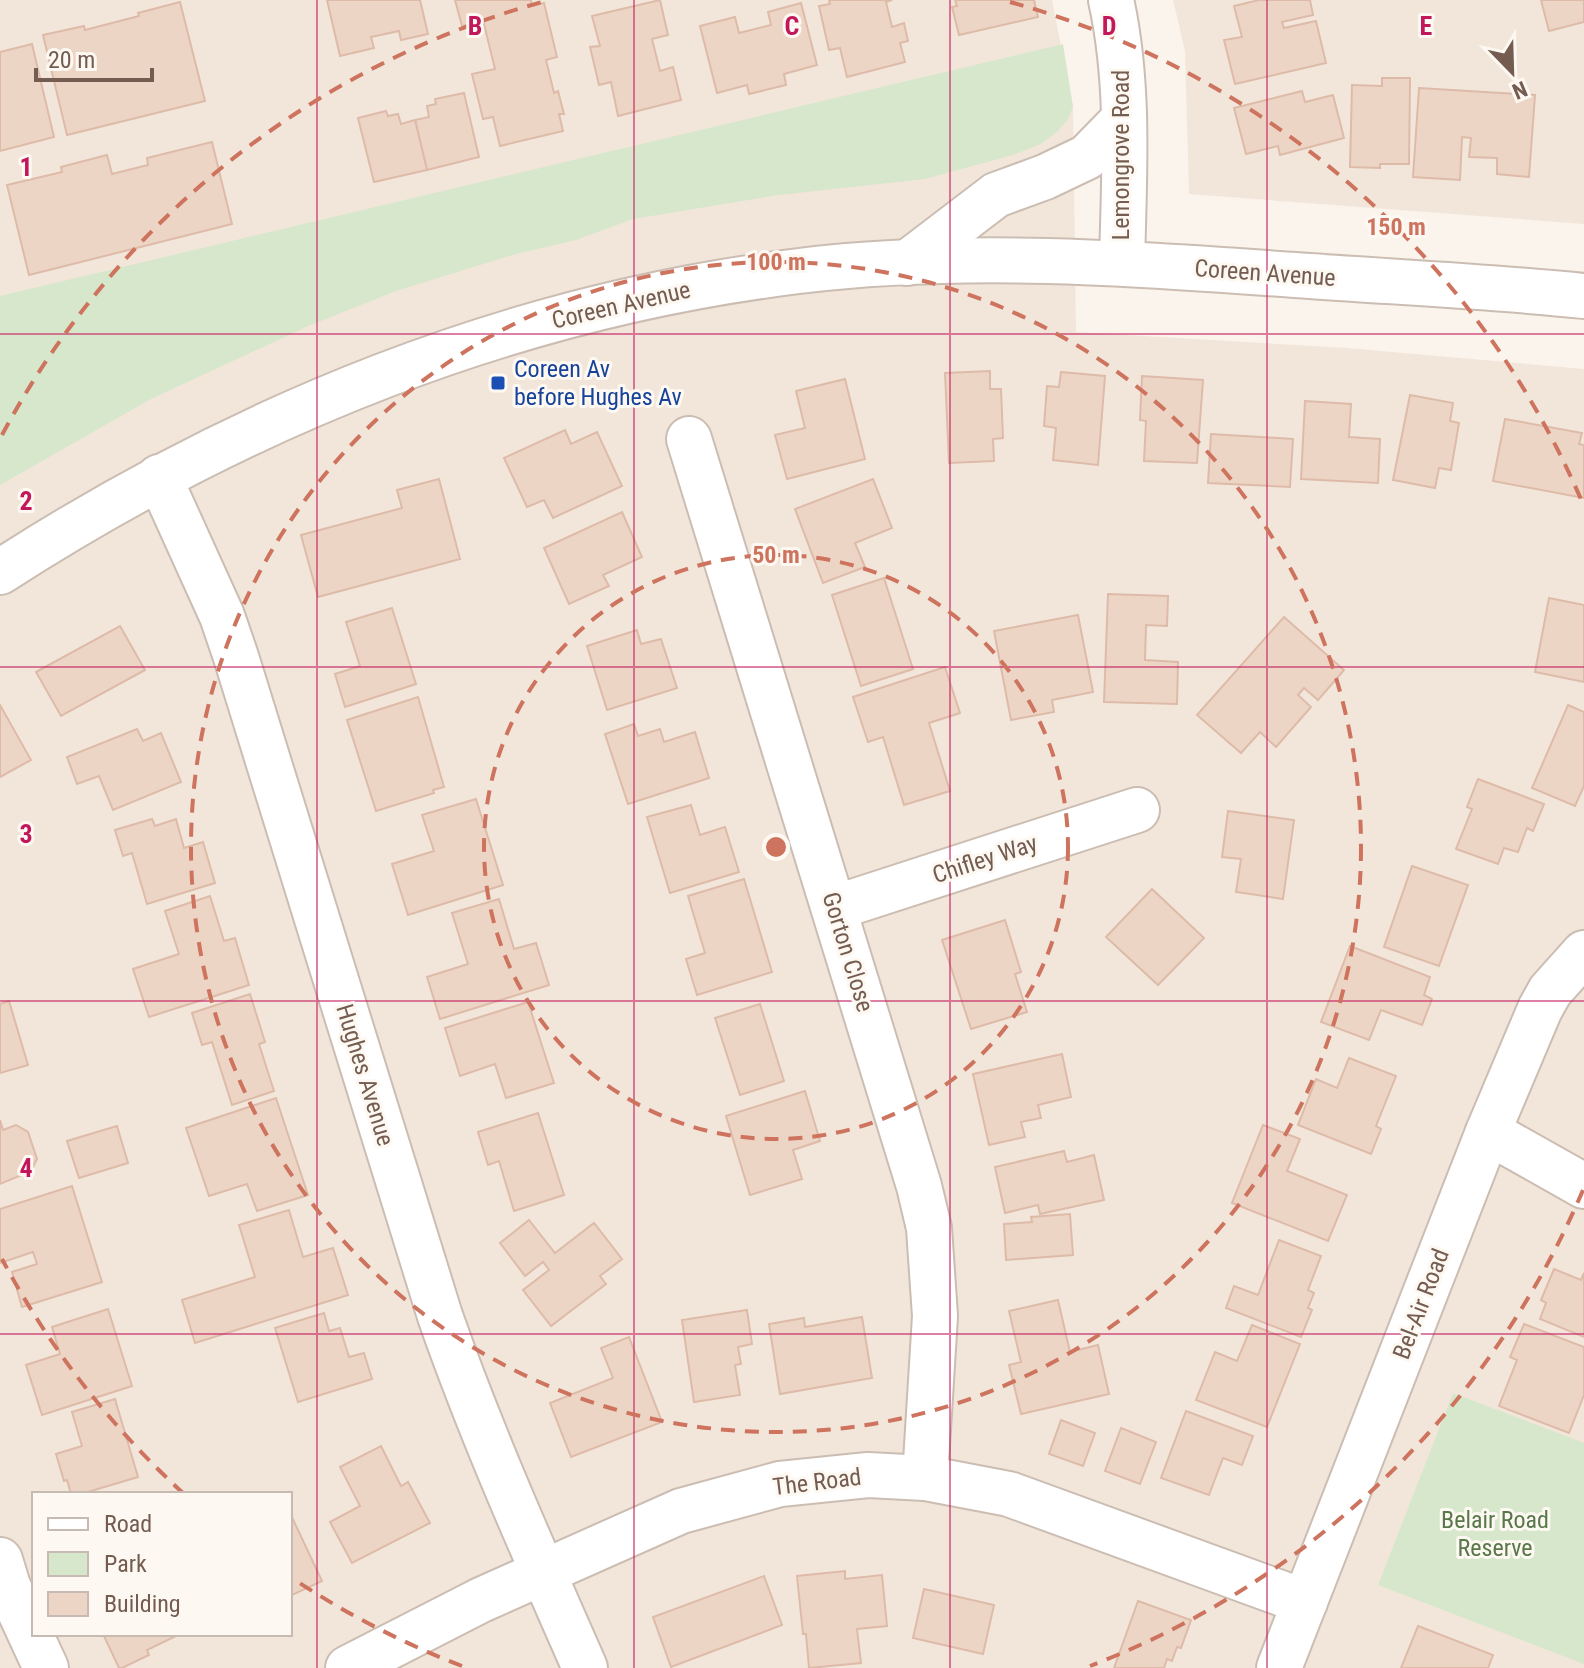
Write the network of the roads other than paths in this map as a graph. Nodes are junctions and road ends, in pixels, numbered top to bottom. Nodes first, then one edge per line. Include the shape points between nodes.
1 (1111, 0) edge
2 (1124, 119) junction
3 (907, 263) junction
4 (1122, 263) junction
5 (1584, 296) edge
6 (689, 439) dead end
7 (159, 477) junction
8 (0, 572) edge
9 (1137, 810) dead end
10 (834, 908) junction
11 (1584, 953) edge
12 (1488, 1132) junction
13 (1584, 1186) edge
14 (925, 1478) junction
15 (0, 1560) edge
16 (542, 1571) junction
17 (1305, 1602) junction
18 (46, 1668) edge
19 (348, 1668) edge
20 (585, 1668) edge
21 (1279, 1668) edge

1 - 2 street, Lemongrove Road
2 - 3 street via 1087,157 996,195
2 - 4 street, Lemongrove Road
3 - 4 street, Coreen Avenue
3 - 7 street, Coreen Avenue via 799,271 712,285 540,323 384,373 270,421
4 - 5 street, Coreen Avenue
6 - 10 street, Gorton Close
7 - 8 street, Coreen Avenue
7 - 16 street, Hughes Avenue via 227,630 440,1316
9 - 10 street, Chifley Way
10 - 14 street, Gorton Close via 908,1143 929,1228 935,1316
11 - 12 street, Bel-Air Road via 1540,1009
12 - 13 street
12 - 17 street, Bel-Air Road
14 - 16 street, The Road via 780,1484 681,1511
14 - 17 street, The Road via 1009,1494
15 - 18 street
16 - 19 street, The Road
16 - 20 street, Hughes Avenue
17 - 21 street, Bel-Air Road

